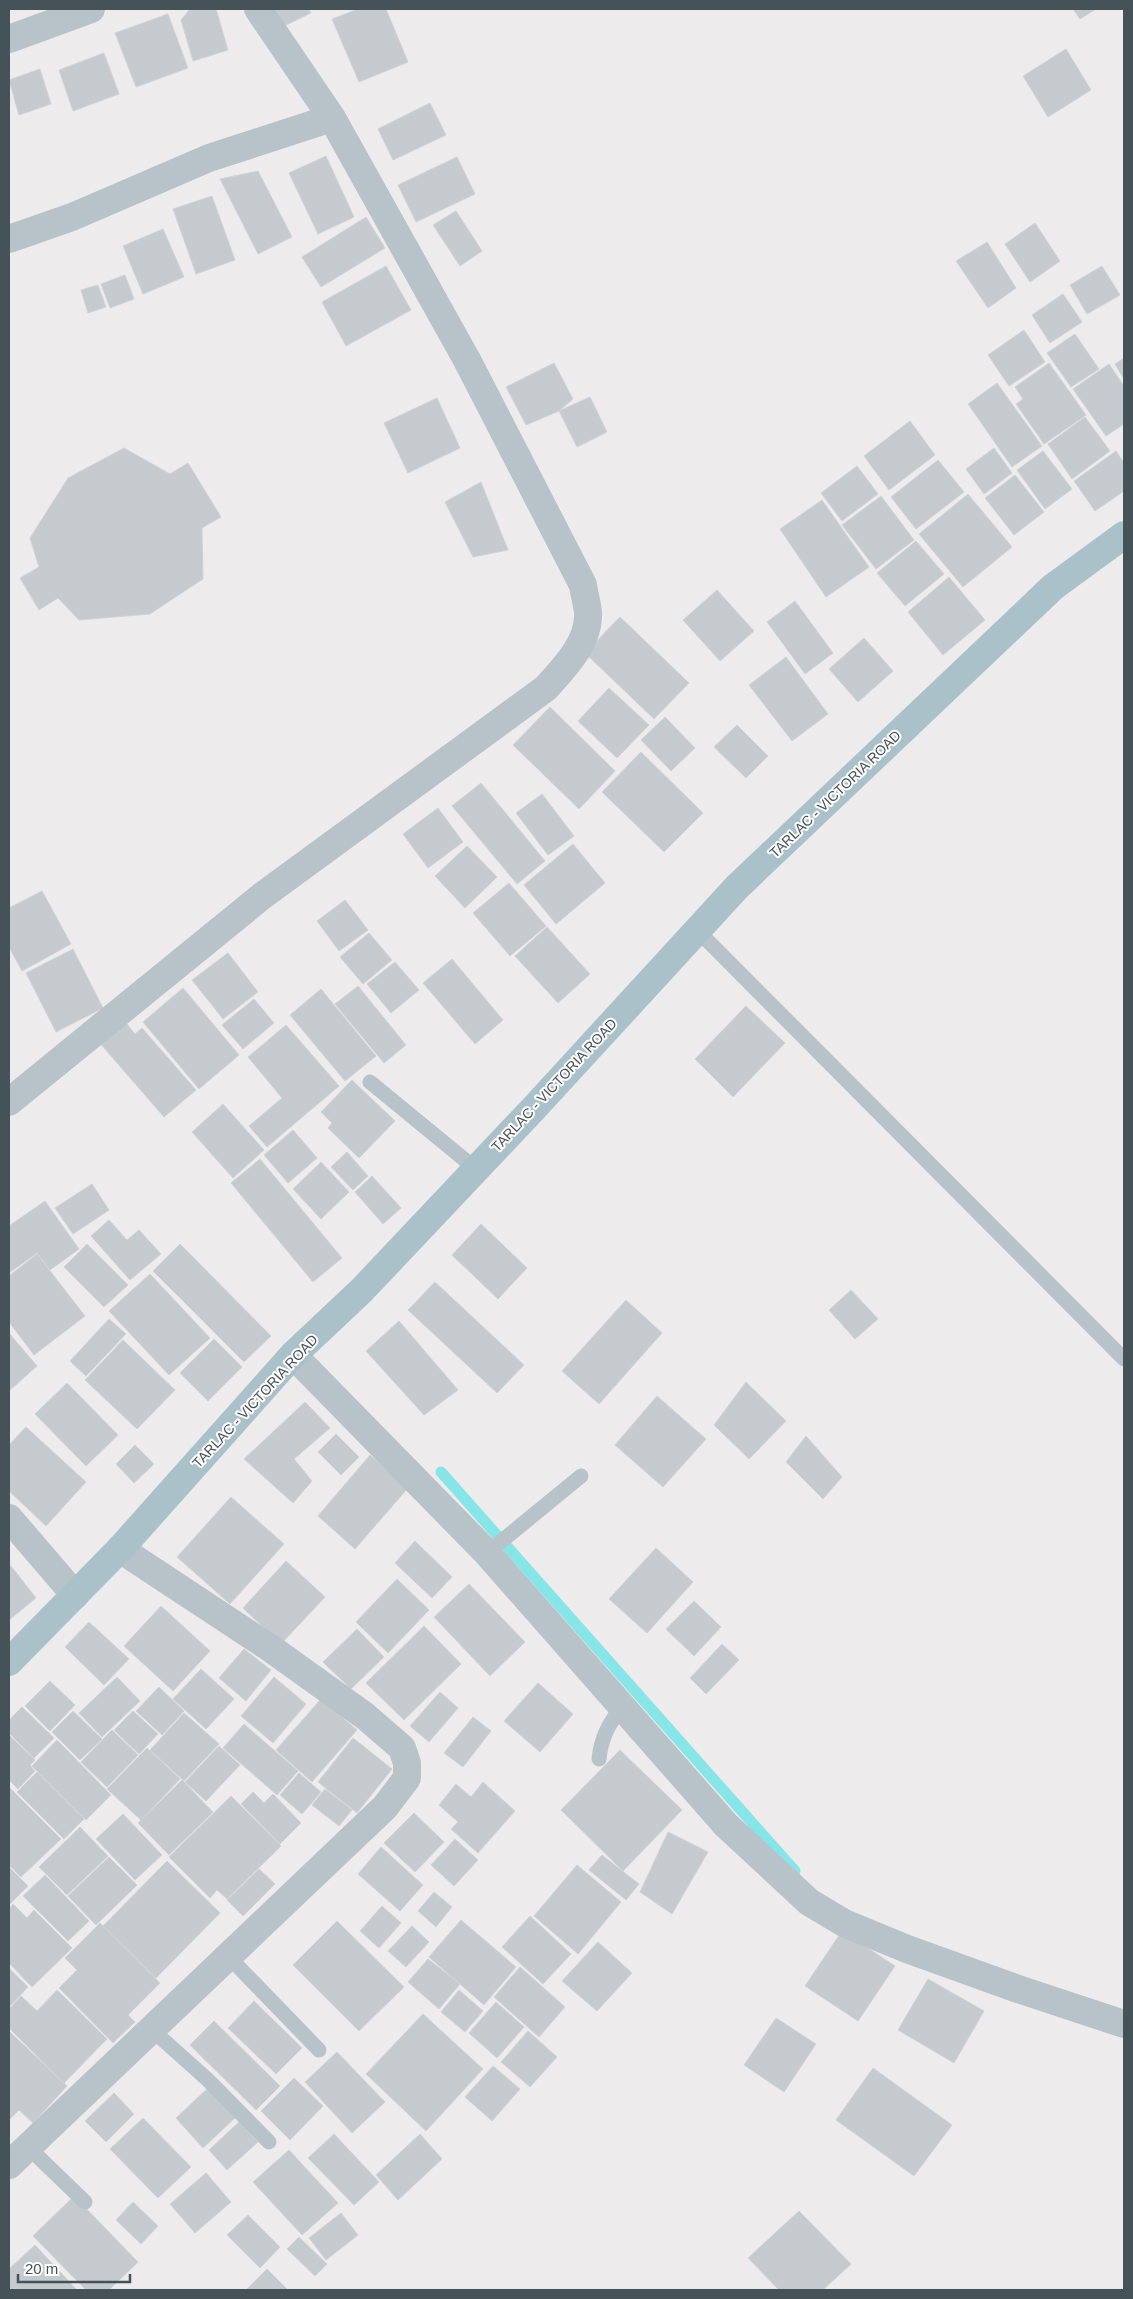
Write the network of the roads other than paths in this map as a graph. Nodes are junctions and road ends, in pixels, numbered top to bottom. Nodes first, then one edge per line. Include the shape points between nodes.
1 (91, 9) edge
2 (258, 9) edge
3 (9, 39) edge
4 (332, 118) junction
5 (9, 239) edge
6 (1124, 535) edge
7 (697, 930) junction
8 (370, 1082) dead end
9 (9, 1102) edge
10 (476, 1168) junction
11 (293, 1355) junction
12 (1124, 1359) edge
13 (581, 1476) dead end
14 (9, 1518) edge
15 (120, 1549) junction
16 (486, 1553) junction
17 (75, 1595) junction
18 (9, 1662) edge
19 (622, 1707) junction
20 (599, 1759) dead end
21 (228, 1956) junction
22 (1124, 2024) edge
23 (151, 2029) junction
24 (319, 2050) dead end
25 (269, 2142) dead end
26 (28, 2147) junction
27 (9, 2165) edge
28 (85, 2202) dead end

1 - 3 street
2 - 4 street
4 - 5 street via 209,158 72,217
4 - 9 street via 467,360 583,584 588,613 584,634 569,663 546,688 262,896
6 - 7 main road, TARLAC - VICTORIA ROAD via 1053,587 737,887
7 - 10 main road, TARLAC - VICTORIA ROAD
7 - 12 lane
8 - 10 lane
10 - 11 main road, TARLAC - VICTORIA ROAD via 362,1290
11 - 15 main road, TARLAC - VICTORIA ROAD
11 - 16 street
13 - 16 lane
14 - 17 street
15 - 17 main road, TARLAC - VICTORIA ROAD
15 - 21 street via 273,1650 365,1716 402,1748 405,1756 407,1778 385,1807
16 - 19 street
17 - 18 main road, TARLAC - VICTORIA ROAD
19 - 20 lane via 610,1723
19 - 22 street via 726,1824 809,1902 844,1923 907,1949
21 - 23 street
21 - 24 lane
23 - 25 lane via 208,2080
23 - 26 street
26 - 27 street
26 - 28 lane

